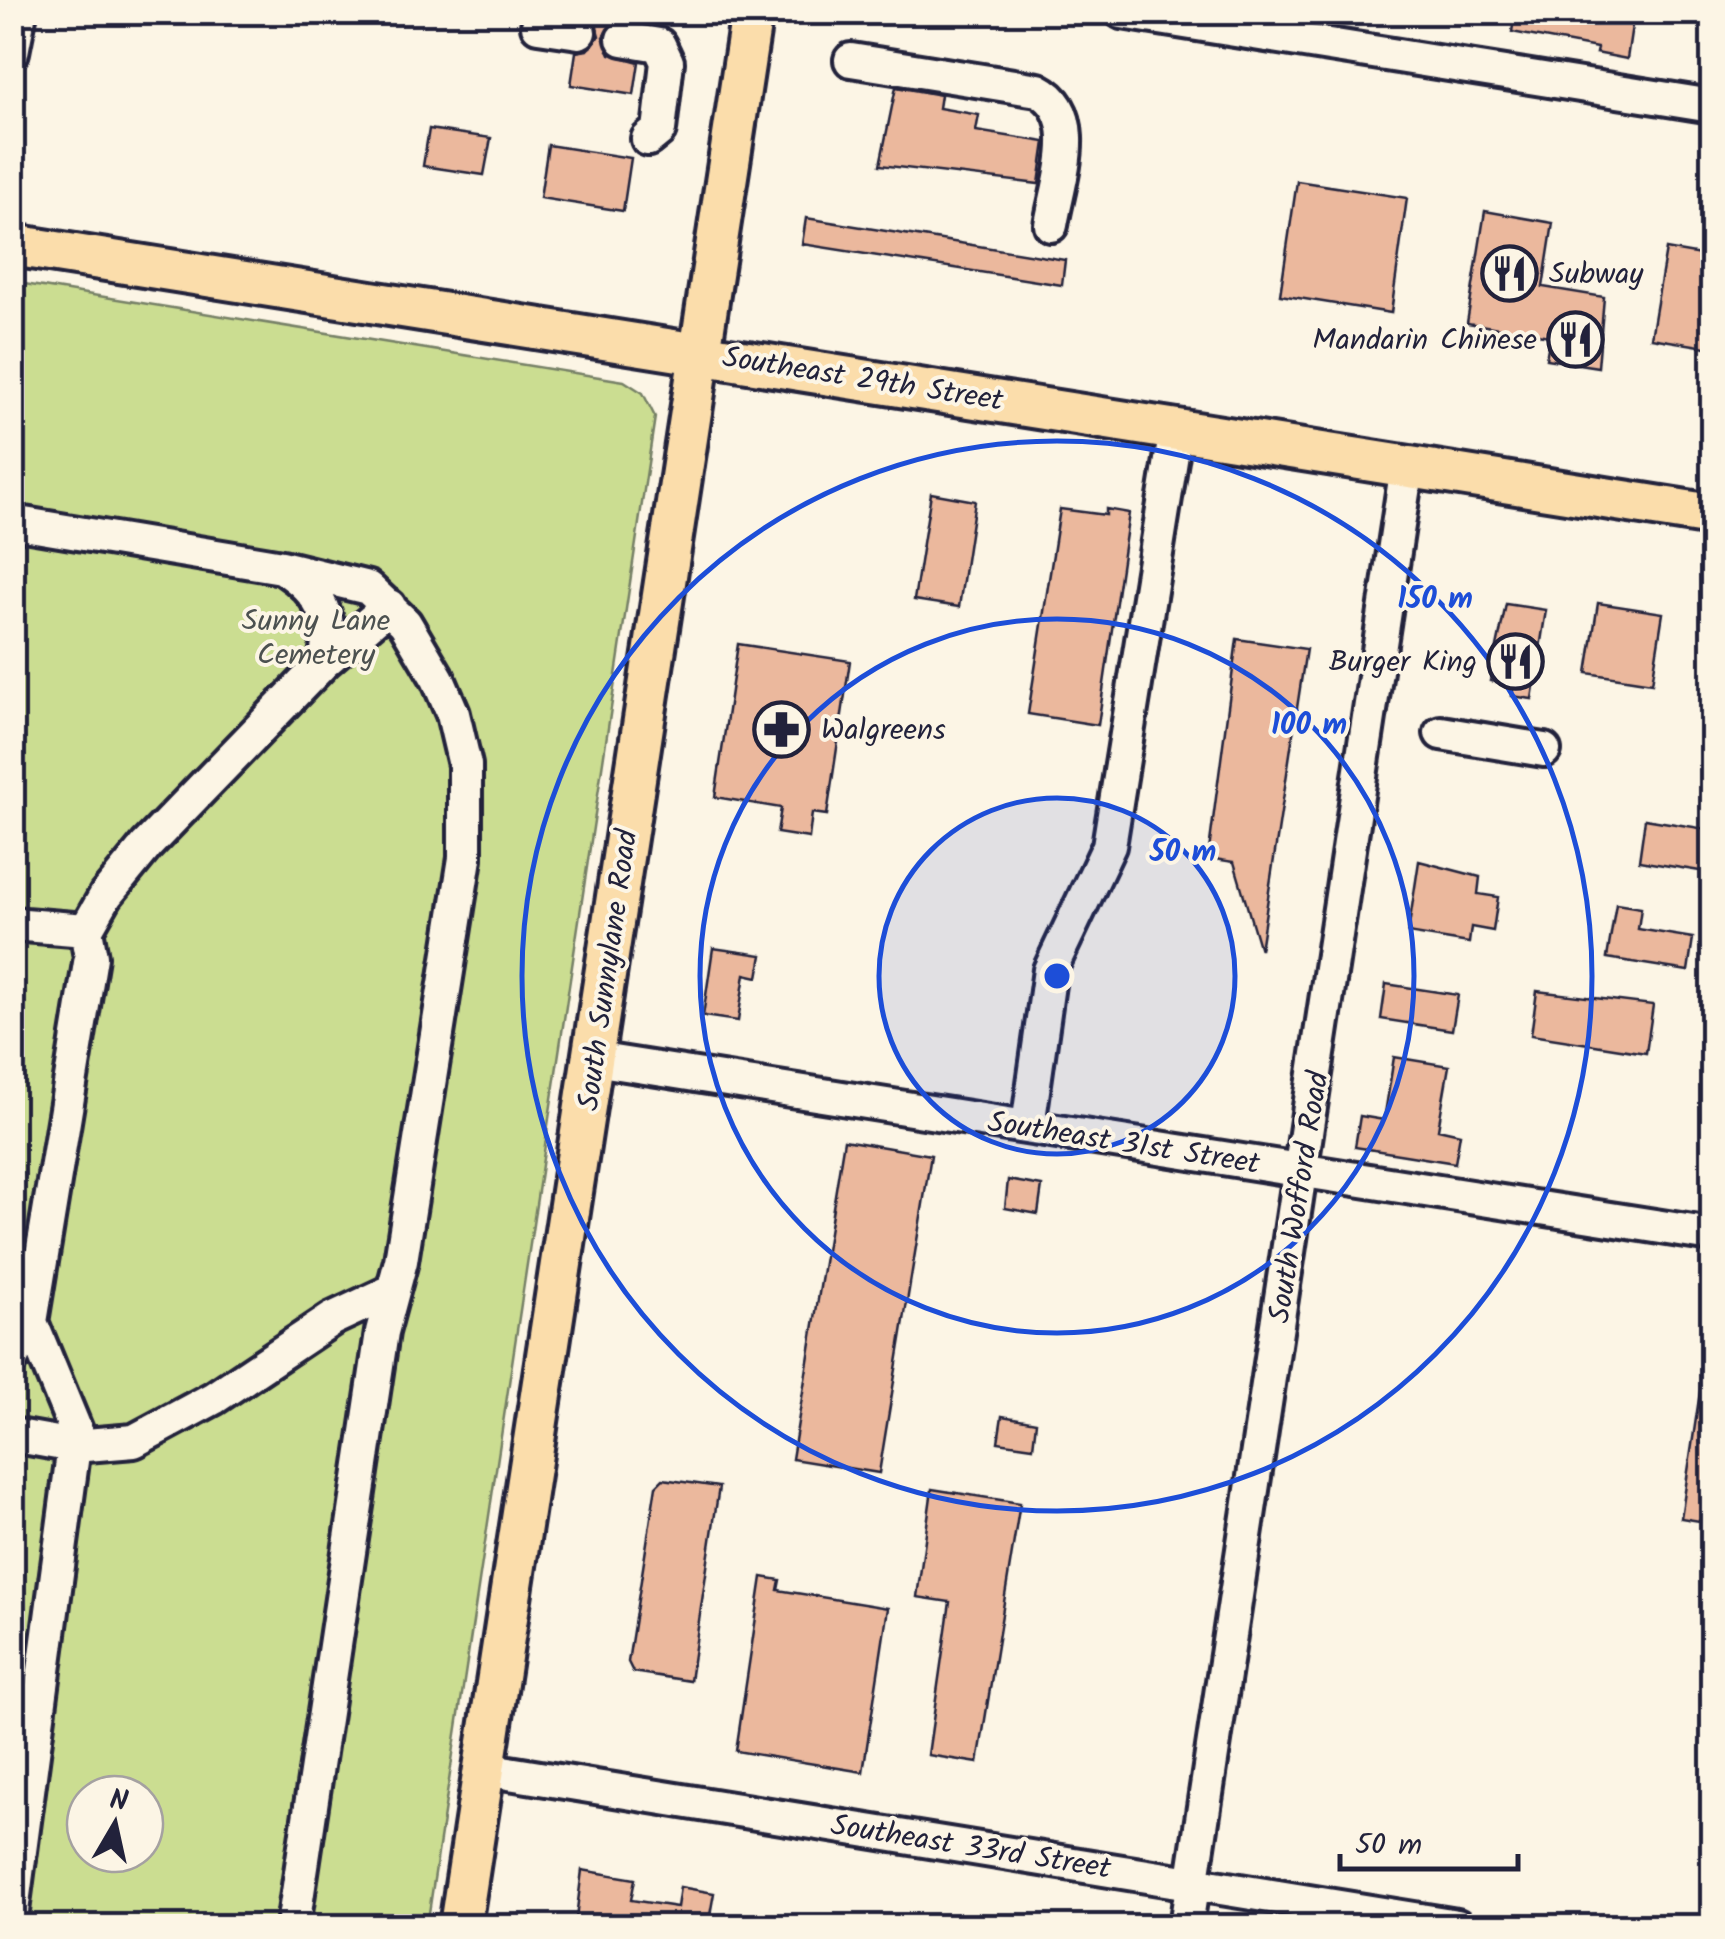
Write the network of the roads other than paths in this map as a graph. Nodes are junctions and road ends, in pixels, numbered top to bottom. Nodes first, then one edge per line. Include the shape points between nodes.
1 (20, 12) edge
2 (752, 12) edge
3 (1122, 12) edge
4 (538, 26) dead end
5 (580, 32) dead end
6 (623, 39) dead end
7 (12, 52) edge
8 (852, 60) dead end
9 (1712, 106) edge
10 (648, 140) dead end
11 (1051, 225) dead end
12 (12, 245) edge
13 (700, 353) junction
14 (1176, 429) junction
15 (1407, 466) junction
16 (1712, 515) edge
17 (12, 522) edge
18 (282, 566) junction
19 (389, 606) junction
20 (325, 661) junction
21 (1442, 733) dead end
22 (1544, 750) dead end
23 (12, 924) edge
24 (86, 930) junction
25 (594, 1059) junction
26 (1028, 1126) junction
27 (1302, 1170) junction
28 (1712, 1227) edge
29 (1712, 1235) edge
30 (392, 1291) junction
31 (31, 1322) junction
32 (12, 1358) edge
33 (12, 1435) edge
34 (74, 1446) junction
35 (484, 1769) junction
36 (22, 1785) edge
37 (1193, 1882) junction
38 (12, 1911) edge
39 (293, 1926) edge
40 (460, 1926) edge
41 (1186, 1926) edge
42 (1457, 1926) edge

1 - 7 street
2 - 13 main road, South Sunnylane Road
3 - 9 street
4 - 5 street
6 - 10 street via 658,45 667,62 659,130
8 - 11 street via 1050,96 1066,122
12 - 13 main road, Southeast 29th Street
13 - 14 main road, Southeast 29th Street
13 - 25 main road, South Sunnylane Road
14 - 15 main road, Southeast 29th Street
14 - 26 street via 1109,846 1050,970
15 - 16 main road, Southeast 29th Street
15 - 27 street, South Wofford Road
17 - 18 street
18 - 19 street via 368,588
18 - 20 street via 310,586 326,611
19 - 20 street
19 - 30 street via 438,679 461,741 468,788 465,858
20 - 24 street via 147,845
21 - 22 street
23 - 24 street
24 - 31 street via 91,956
25 - 26 street, Southeast 31st Street
25 - 35 main road, South Sunnylane Road
26 - 27 street, Southeast 31st Street
27 - 29 street, Southeast 31st Street
27 - 37 street, South Wofford Road
28 - 29 street
30 - 34 street via 332,1319 214,1398 134,1441
30 - 39 street
31 - 32 street
31 - 34 street via 76,1431
33 - 34 street
34 - 36 street
35 - 37 street, Southeast 33rd Street
35 - 40 main road, South Sunnylane Road
36 - 38 street
37 - 41 street, South Wofford Road
37 - 42 street, Southeast 33rd Street

